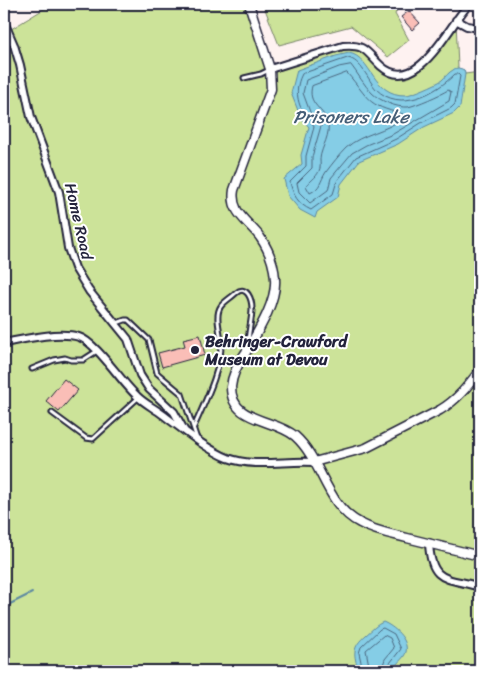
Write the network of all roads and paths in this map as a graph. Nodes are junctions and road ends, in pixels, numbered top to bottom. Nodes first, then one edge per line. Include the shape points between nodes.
1 (250, 4) edge
2 (469, 4) edge
3 (456, 20) junction
4 (4, 22) edge
5 (480, 28) edge
6 (270, 69) junction
7 (244, 78) dead end
8 (117, 323) junction
9 (4, 343) edge
10 (247, 349) junction
11 (97, 351) junction
12 (32, 369) dead end
13 (480, 370) edge
14 (139, 398) junction
15 (52, 413) dead end
16 (194, 427) junction
17 (184, 430) junction
18 (198, 439) junction
19 (314, 462) junction
20 (429, 543) junction
21 (480, 556) edge
22 (480, 587) edge

1 - 6 street
2 - 3 street
3 - 5 street
3 - 6 street via 432,54 411,72 391,73 367,51 354,45
4 - 8 street, Home Road via 20,65 31,117 59,192 70,257 82,280
6 - 7 lane
6 - 10 street via 269,96 232,197 240,217 266,246 275,272 274,296
8 - 16 lane via 128,320 149,340 157,373 182,394
8 - 17 street, Home Road via 128,339 140,375 149,389 174,412
9 - 11 street via 69,336 84,339
10 - 16 lane via 252,308 248,292 240,290 221,306 218,318 220,353 211,388
10 - 19 street via 232,380 232,396 236,405 247,415 282,427 294,435
11 - 12 lane via 83,360 64,358
11 - 14 street
13 - 19 street via 463,393 440,410 366,448
14 - 15 lane via 93,439 86,438
14 - 17 street
16 - 18 lane
17 - 18 street
18 - 19 street via 217,453 237,461 266,464
19 - 20 street via 333,498 348,516 366,526
20 - 21 street
20 - 22 street via 433,570 442,577

